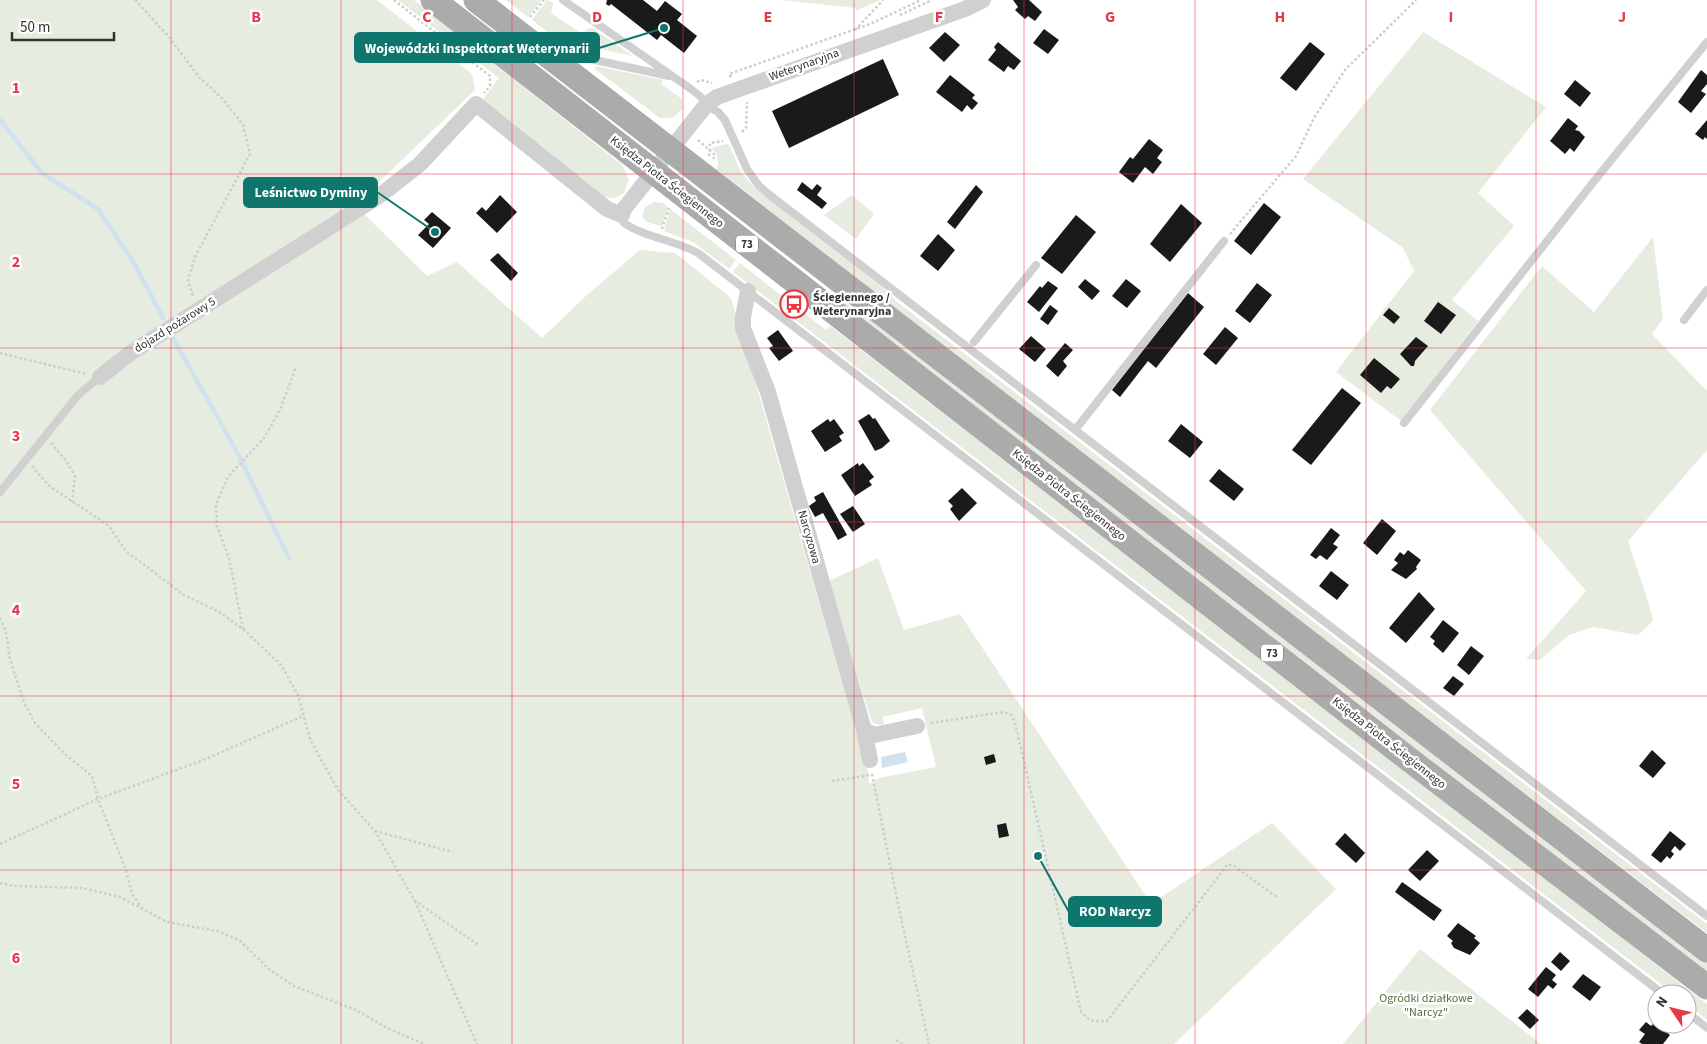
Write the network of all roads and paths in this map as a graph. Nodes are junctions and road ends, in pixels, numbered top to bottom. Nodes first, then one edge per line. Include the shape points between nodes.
1 (135, 0) edge
2 (394, 0) edge
3 (433, 0) edge
4 (476, 0) edge
5 (544, 0) edge
6 (563, 0) edge
7 (883, 0) edge
8 (921, 0) edge
9 (983, 0) edge
10 (1416, 0) edge
11 (528, 20) dead end
12 (855, 30) junction
13 (1707, 42) edge
14 (537, 48) junction
15 (674, 77) junction
16 (733, 82) dead end
17 (747, 101) dead end
18 (476, 104) junction
19 (706, 105) junction
20 (741, 133) dead end
21 (698, 136) dead end
22 (727, 140) dead end
23 (708, 149) junction
24 (669, 151) junction
25 (715, 155) dead end
26 (654, 171) junction
27 (664, 201) dead end
28 (670, 206) junction
29 (676, 210) dead end
30 (622, 216) junction
31 (662, 230) dead end
32 (1224, 241) joint
33 (1036, 265) dead end
34 (1707, 290) edge
35 (748, 291) junction
36 (197, 311) junction
37 (1684, 320) dead end
38 (974, 342) dead end
39 (0, 353) edge
40 (296, 367) dead end
41 (100, 377) junction
42 (1404, 423) dead end
43 (1075, 430) junction
44 (45, 436) junction
45 (26, 459) junction
46 (0, 492) edge
47 (72, 502) junction
48 (0, 618) edge
49 (244, 630) junction
50 (302, 716) junction
51 (922, 725) joint
52 (864, 730) junction
53 (871, 768) junction
54 (832, 781) dead end
55 (98, 799) junction
56 (375, 831) junction
57 (0, 844) edge
58 (454, 852) dead end
59 (0, 882) edge
60 (1278, 898) dead end
61 (414, 900) junction
62 (142, 908) junction
63 (1707, 916) edge
64 (480, 946) dead end
65 (1707, 950) edge
66 (1650, 984) edge
67 (1707, 987) edge
68 (1697, 1020) edge
69 (1707, 1028) edge
70 (896, 1040) dead end
71 (424, 1044) edge
72 (477, 1044) edge
73 (902, 1044) edge
74 (929, 1044) edge

1 - 36 path via 243,125 250,154 195,257 188,281
2 - 18 path via 490,76 490,86
3 - 26 main road, Księdza Piotra Ściegiennego / 73
4 - 14 main road, 73
5 - 11 path
6 - 15 lane
7 - 12 path
8 - 12 path
9 - 19 street, Weterynaryjna via 737,89
10 - 32 path via 1345,70 1314,118 1296,156
12 - 16 path via 729,74
13 - 42 lane
14 - 15 lane
14 - 24 main road, 73
15 - 19 lane via 701,97
17 - 20 path via 746,128
18 - 30 street via 607,209
18 - 36 street, dojazd pożarowy 5 via 420,164 382,194
19 - 24 street, Weterynaryjna
19 - 43 lane via 725,120 747,169 760,186
21 - 23 path
22 - 23 path via 710,143
23 - 25 path
24 - 26 street, Weterynaryjna
24 - 65 main road, 73
26 - 30 street, Weterynaryjna
26 - 67 main road, Księdza Piotra Ściegiennego / 73 via 1415,764
27 - 28 path
28 - 29 path
28 - 31 path
30 - 35 lane via 624,223 635,229 682,243 698,252
32 - 43 lane
33 - 38 lane
34 - 37 lane
35 - 52 street, Narcyzowa via 743,328 768,392
35 - 66 lane
36 - 41 street, dojazd pożarowy 5
39 - 41 path
40 - 49 path via 280,410 264,438 228,477 216,504 217,526 229,558
41 - 44 lane, dojazd pożarowy 5 via 79,394
43 - 63 lane
44 - 45 lane, dojazd pożarowy 5
44 - 47 path via 75,476
45 - 46 lane, dojazd pożarowy 5
45 - 47 path via 48,485
47 - 49 path via 109,526 126,551 184,595 221,613
48 - 55 path via 24,703 35,723 92,776
49 - 50 path via 281,666 298,695
50 - 55 path via 206,759
50 - 56 path via 310,739 338,790
51 - 52 street via 874,735
51 - 60 path via 1002,712 1011,715 1015,722 1081,1012 1087,1018 1096,1022 1107,1021 1228,864
52 - 53 street, Narcyzowa
53 - 54 path
53 - 74 path via 898,909
55 - 57 path
55 - 62 path via 119,847 132,894
56 - 58 path
56 - 61 path
59 - 62 path via 14,886 83,888
61 - 64 path
61 - 72 path
62 - 71 path via 166,922 217,931 239,940 270,970 294,986 356,1010
68 - 69 lane
70 - 73 path

